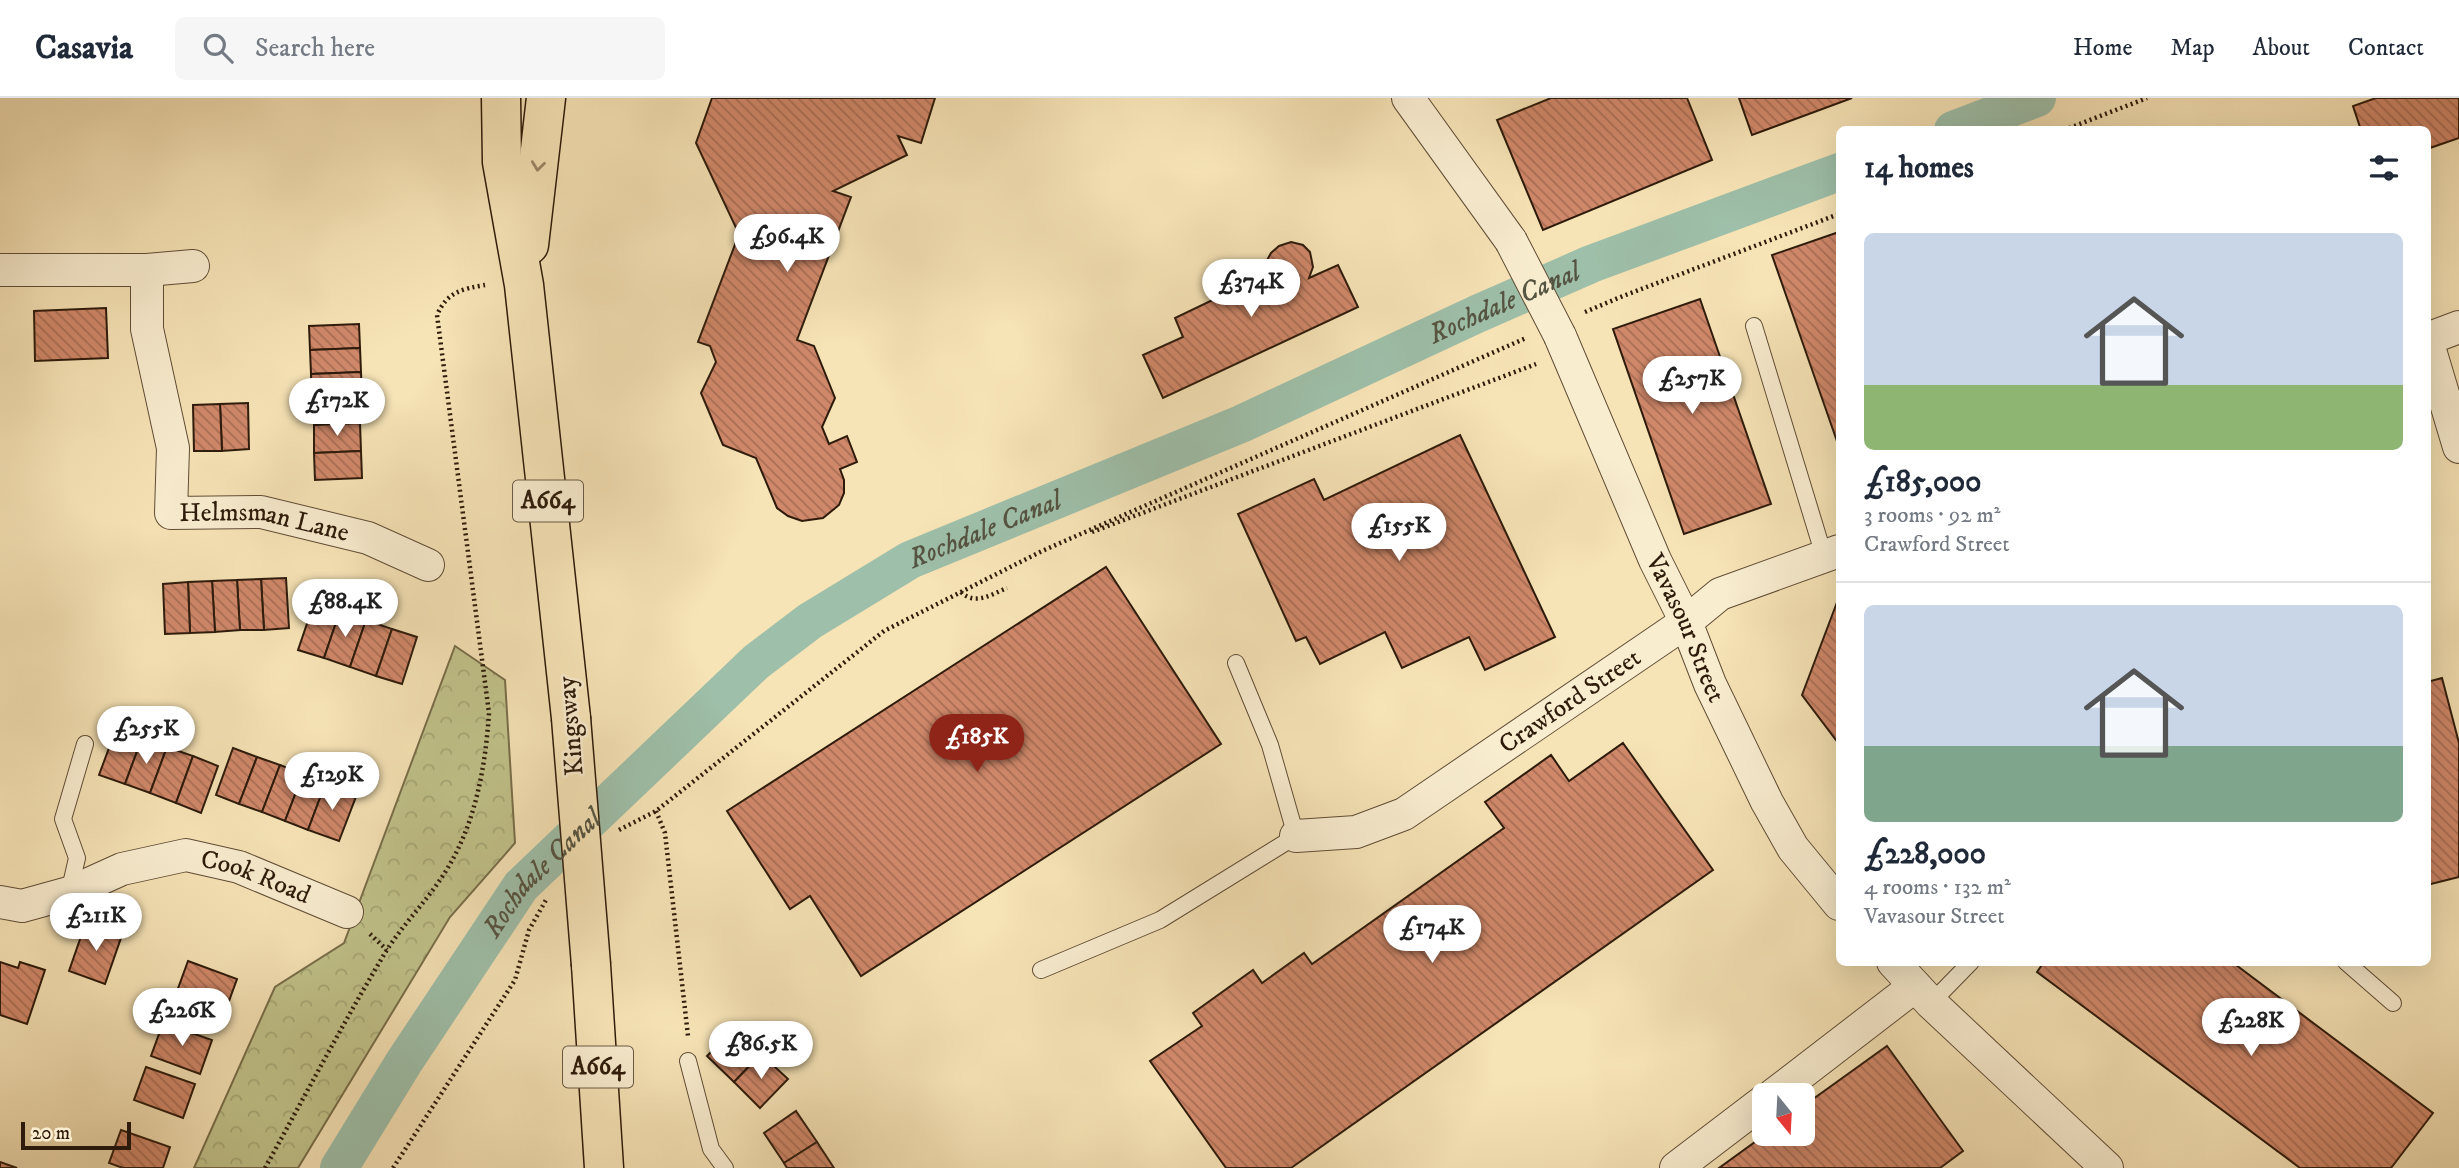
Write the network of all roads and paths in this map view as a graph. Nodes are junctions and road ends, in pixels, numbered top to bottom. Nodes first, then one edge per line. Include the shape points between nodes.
1 (489, 98) edge
2 (501, 98) edge
3 (546, 98) edge
4 (1408, 98) edge
5 (2147, 98) edge
6 (2074, 126) edge
7 (502, 162) junction
8 (1836, 215) edge
9 (193, 266) dead end
10 (0, 270) edge
11 (147, 270) junction
12 (485, 285) dead end
13 (524, 285) junction
14 (1585, 312) dead end
15 (1754, 326) dead end
16 (2459, 327) edge
17 (2431, 338) edge
18 (1554, 341) junction
19 (2431, 352) edge
20 (2459, 447) edge
21 (1042, 551) junction
22 (1832, 553) edge
23 (428, 565) dead end
24 (1007, 589) dead end
25 (961, 592) junction
26 (1686, 622) junction
27 (1236, 663) dead end
28 (85, 744) dead end
29 (656, 811) junction
30 (613, 832) dead end
31 (1296, 836) junction
32 (69, 893) junction
33 (550, 895) dead end
34 (1836, 900) edge
35 (0, 902) edge
36 (347, 912) dead end
37 (1897, 966) edge
38 (1965, 966) edge
39 (2351, 966) edge
40 (1041, 970) dead end
41 (1923, 995) junction
42 (2393, 1003) dead end
43 (688, 1061) joint
44 (1791, 1083) edge
45 (1752, 1110) edge
46 (2100, 1165) edge
47 (265, 1168) edge
48 (393, 1168) edge
49 (604, 1168) edge
50 (724, 1168) edge
51 (1676, 1168) edge

1 - 7 main road, A664
2 - 7 main road, Kingsway / A664
3 -> 13 main road, Kingsway / A664
4 - 18 street, Vavasour Street, bridge via 1511,241
5 - 6 path
7 - 13 main road, Kingsway / A664
8 - 14 path
9 - 11 street
10 - 11 street
11 - 23 street, Helmsman Lane via 147,329 173,448 171,513 261,512 368,538
12 - 47 path via 453,293 437,314 489,713 479,794 442,879 387,950
13 - 49 main road, Kingsway / A664, bridge via 571,718
15 - 22 lane
16 - 17 street
18 - 21 path
18 - 21 path
18 - 26 street, Vavasour Street
19 - 20 street
21 - 25 path
22 - 26 street, Crawford Street via 1720,594
24 - 25 path via 975,600
25 - 29 path via 884,631
26 - 31 street, Crawford Street via 1404,814 1356,832
26 - 34 street, Vavasour Street via 1710,684 1767,802 1793,848
27 - 31 lane via 1270,745
28 - 32 lane via 64,819 77,858
29 - 30 path
29 - 43 path via 665,834 689,1023
31 - 40 lane via 1160,920
32 - 35 street, Cook Road via 22,905
32 - 36 street, Cook Road via 122,869 186,855 239,867
33 - 48 path via 528,930 515,980
37 - 41 street
38 - 41 lane
39 - 42 lane
41 - 44 street
41 - 46 street
43 - 50 lane via 710,1149
45 - 51 street

